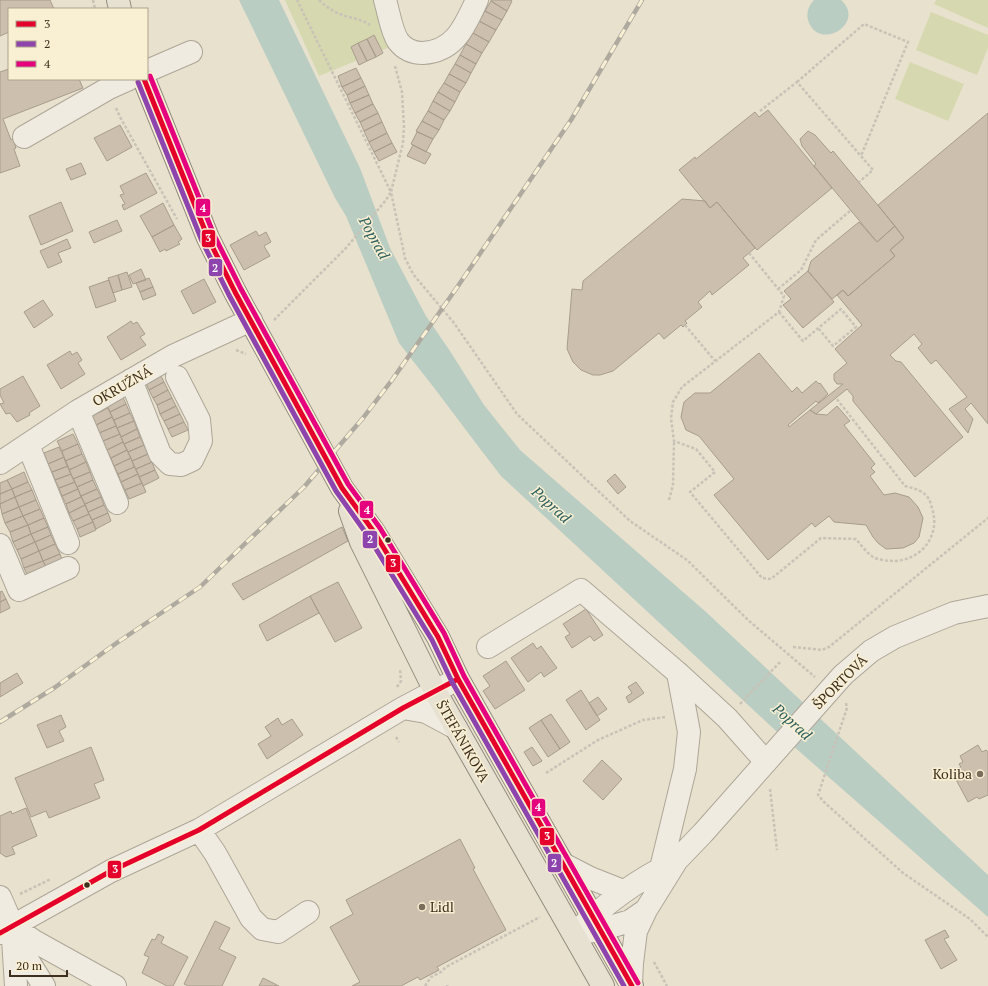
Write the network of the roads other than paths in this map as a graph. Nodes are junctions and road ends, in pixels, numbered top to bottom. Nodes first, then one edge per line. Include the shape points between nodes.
1 (385, 0) edge
2 (477, 0) edge
3 (191, 52) dead end
4 (148, 71) edge
5 (127, 80) edge
6 (144, 80) edge
7 (24, 137) dead end
8 (260, 322) junction
9 (177, 377) dead end
10 (131, 380) junction
11 (78, 412) junction
12 (28, 445) junction
13 (0, 463) edge
14 (342, 488) junction
15 (117, 503) dead end
16 (68, 544) dead end
17 (0, 545) edge
18 (68, 568) dead end
19 (988, 606) edge
20 (488, 647) dead end
21 (410, 662) junction
22 (678, 673) junction
23 (458, 679) junction
24 (435, 691) junction
25 (398, 700) junction
26 (456, 728) junction
27 (770, 758) junction
28 (199, 830) junction
29 (563, 864) junction
30 (669, 864) junction
31 (623, 891) junction
32 (9, 896) edge
33 (646, 910) junction
34 (308, 912) dead end
35 (597, 923) junction
36 (6, 930) edge
37 (574, 934) junction
38 (631, 985) edge
39 (16, 986) edge
40 (44, 986) edge
41 (115, 986) edge
42 (603, 986) edge

1 - 2 street via 383,29 410,51 417,53 442,48 456,38
3 - 4 street
5 - 7 street
6 - 8 main road, ŠTEFÁNIKOVA via 208,238 235,292
8 - 10 street, OKRUŽNÁ via 174,356
8 - 14 main road, ŠTEFÁNIKOVA
9 - 10 street via 199,420 201,441 192,460 181,465 170,464 160,454
10 - 11 street, OKRUŽNÁ
11 - 12 street, OKRUŽNÁ
11 - 15 street
12 - 13 street, OKRUŽNÁ
12 - 16 street
14 - 21 main road, ŠTEFÁNIKOVA
14 - 23 main road, ŠTEFÁNIKOVA via 374,532 438,637
17 - 18 street via 19,590
19 - 27 street, ŠPORTOVÁ via 954,613 889,640 821,686
20 - 22 street via 581,590
21 - 24 main road, ŠTEFÁNIKOVA
21 - 25 street via 416,684
22 - 27 street
22 - 30 street via 689,732
23 - 24 street
23 - 29 main road, ŠTEFÁNIKOVA
24 - 25 street
24 - 26 main road, ŠTEFÁNIKOVA
25 - 26 street
25 - 28 street
26 - 37 main road, ŠTEFÁNIKOVA
27 - 30 street, ŠPORTOVÁ
28 - 34 street via 215,853 251,918 262,929 278,932
28 - 36 street via 110,871
29 - 31 street
29 - 35 main road, ŠTEFÁNIKOVA
30 - 31 street
30 - 33 street
31 - 35 street
32 - 36 street
33 - 35 street via 630,921
33 - 38 street via 636,931
35 - 37 street
35 - 38 main road, ŠTEFÁNIKOVA
36 - 39 street
36 - 40 street
36 - 41 street via 34,941
37 - 42 main road, ŠTEFÁNIKOVA

